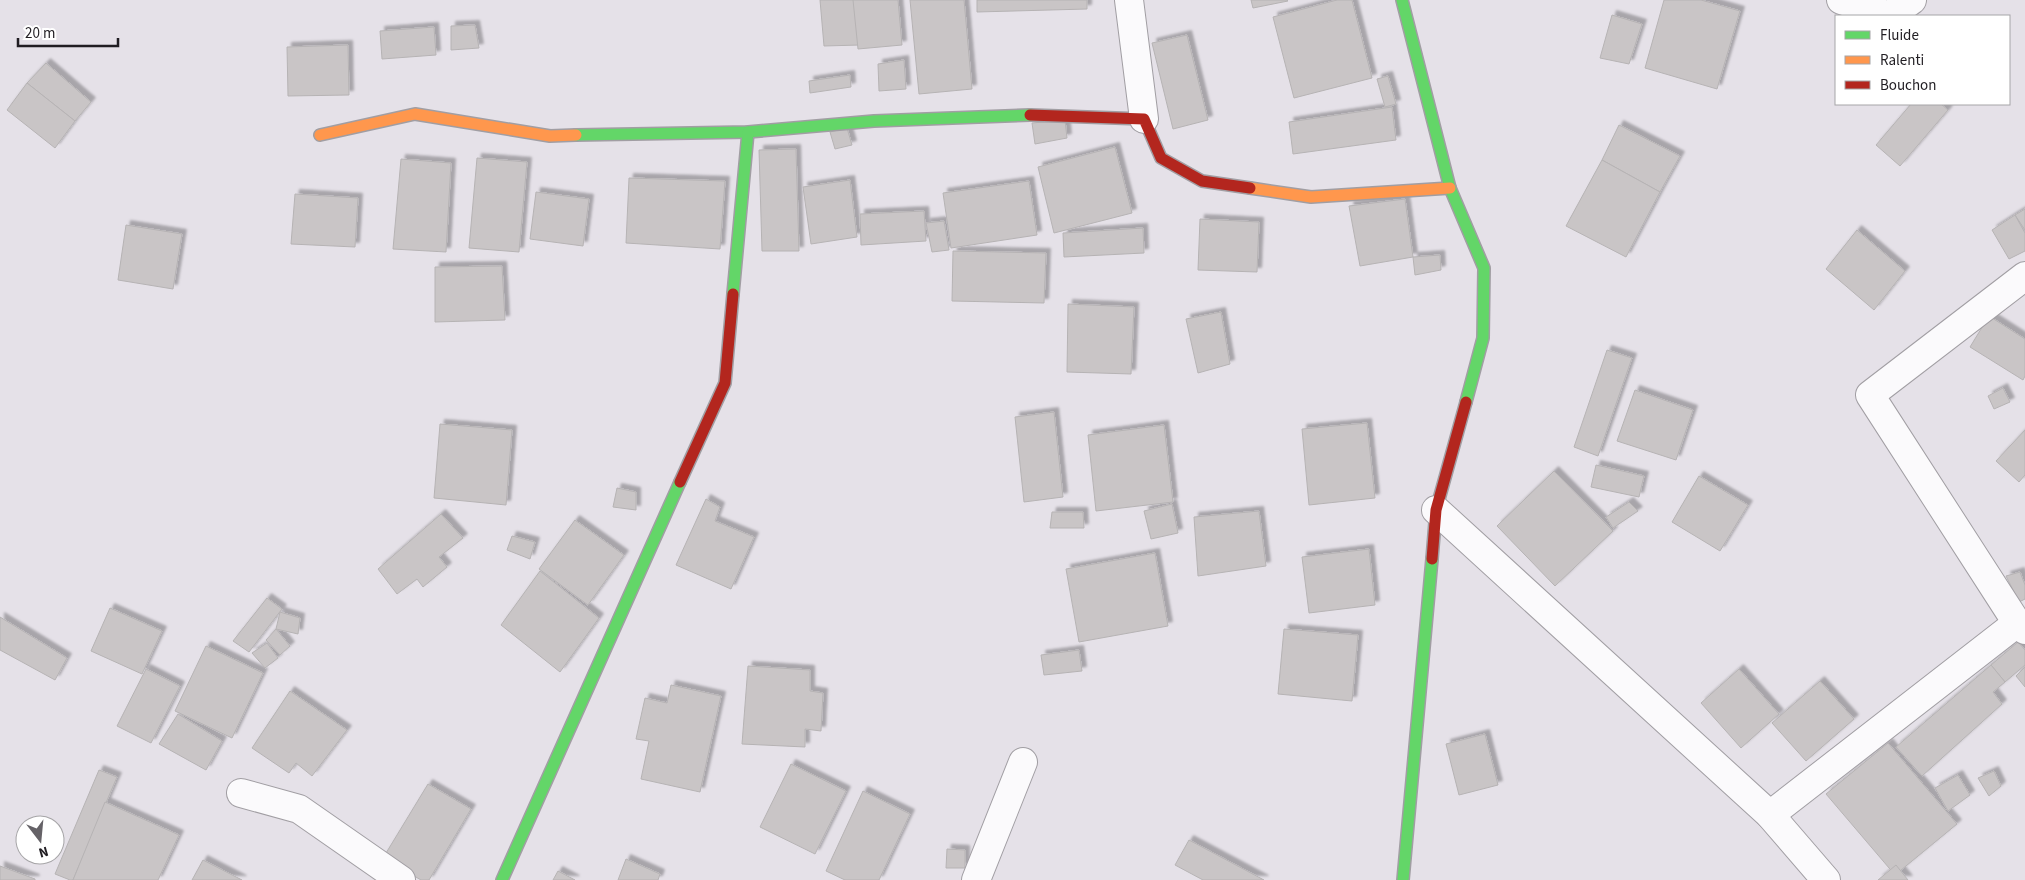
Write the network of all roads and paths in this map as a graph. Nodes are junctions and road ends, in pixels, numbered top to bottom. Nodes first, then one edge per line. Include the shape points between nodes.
1 (1129, 0) edge
2 (1402, 0) edge
3 (1842, 0) edge
4 (1912, 0) edge
5 (1887, 15) edge
6 (1891, 15) edge
7 (1144, 119) junction
8 (748, 132) junction
9 (320, 135) dead end
10 (1450, 188) junction
11 (2025, 276) edge
12 (1436, 510) junction
13 (2021, 626) edge
14 (1023, 762) dead end
15 (241, 793) dead end
16 (1770, 815) junction
17 (401, 880) edge
18 (502, 880) edge
19 (976, 880) edge
20 (1402, 880) edge
21 (1826, 880) edge

1 - 7 street
2 - 10 street
3 - 5 street
4 - 6 street
7 - 8 street via 1036,115 874,121
7 - 10 street via 1162,158 1202,181 1311,197
8 - 9 street via 550,136 415,114
8 - 18 street via 725,383
10 - 12 street via 1484,268 1483,338
11 - 13 street via 1870,395
12 - 16 street
12 - 20 street
13 - 16 street
14 - 19 street
15 - 17 street via 299,809
16 - 21 street

